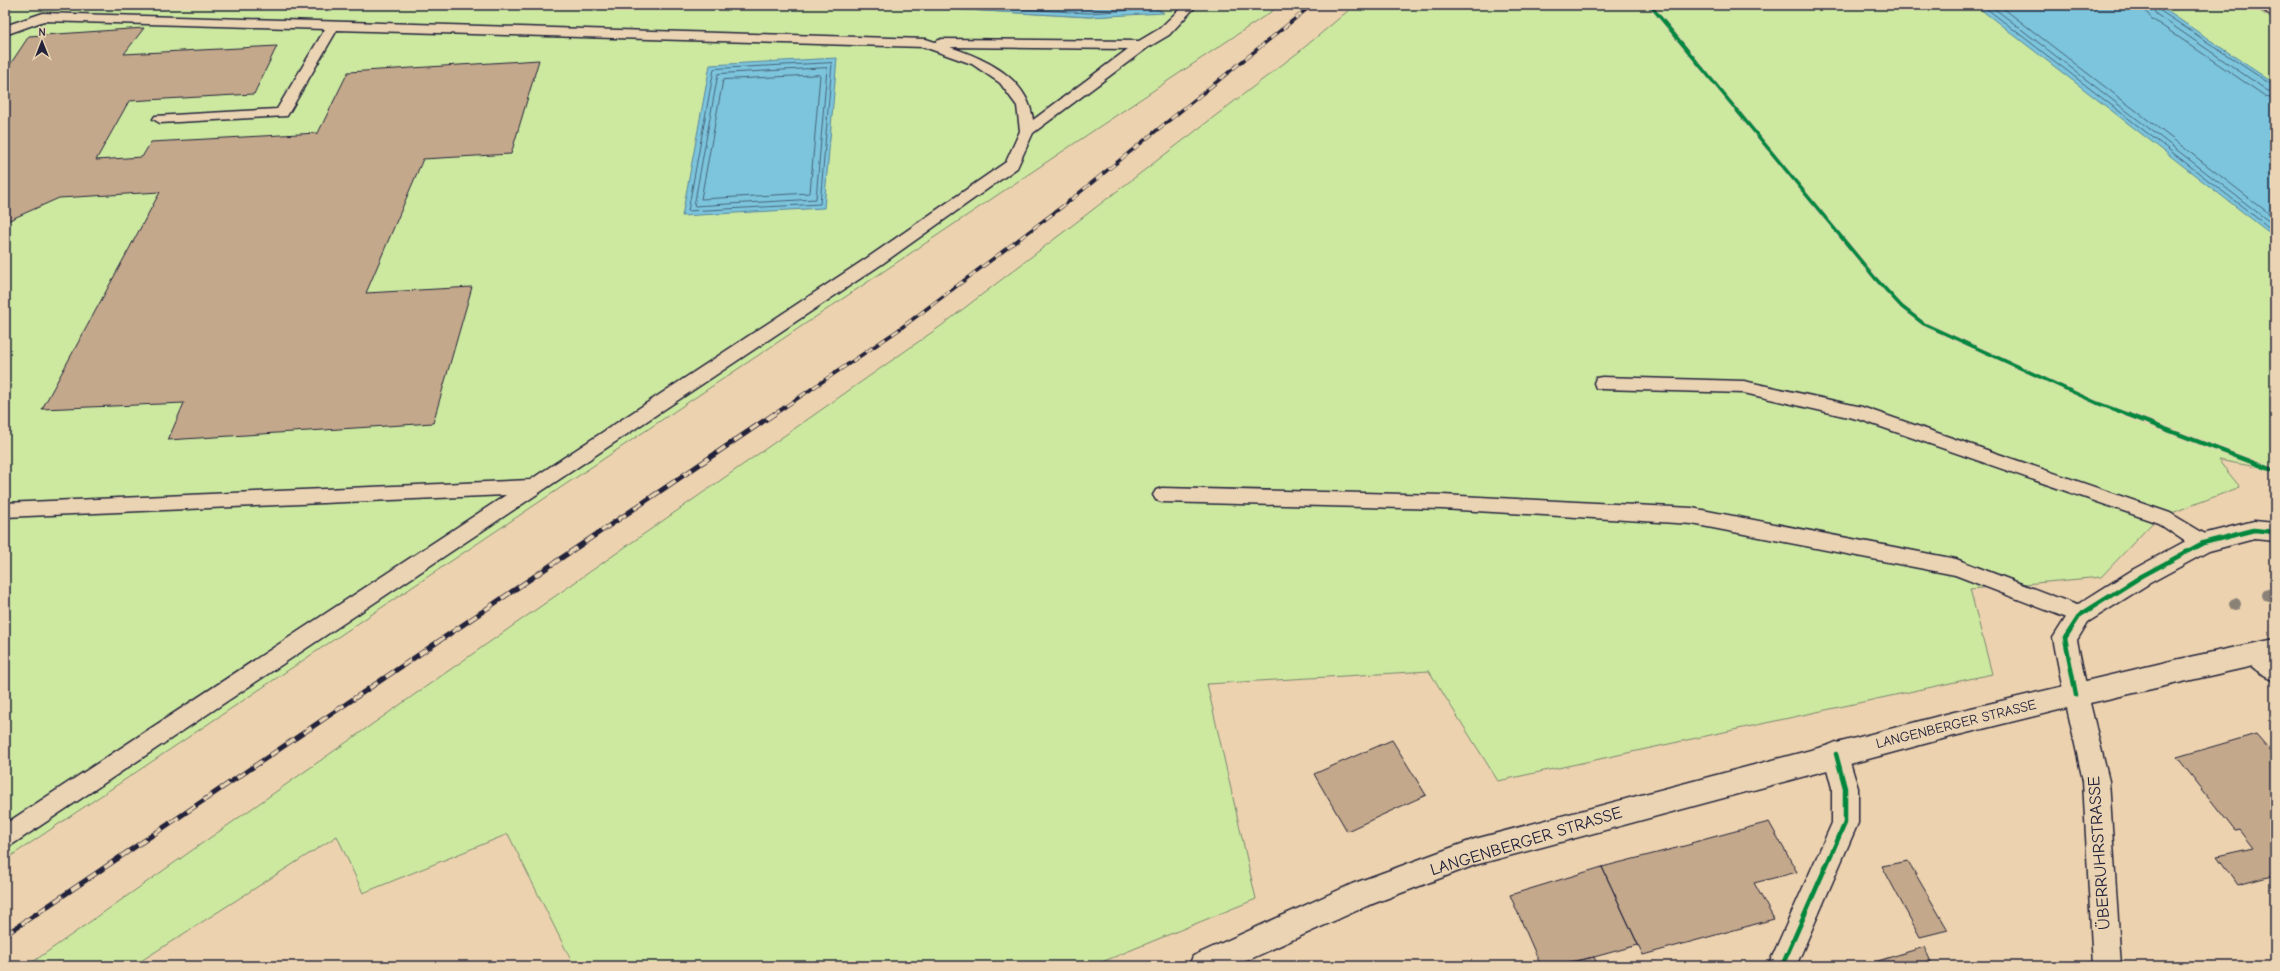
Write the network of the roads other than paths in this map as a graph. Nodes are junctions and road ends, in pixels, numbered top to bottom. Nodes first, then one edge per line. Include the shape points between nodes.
1 (1191, 5) edge
2 (2265, 5) edge
3 (2275, 12) edge
4 (333, 26) junction
5 (5, 31) edge
6 (926, 43) junction
7 (1142, 46) junction
8 (160, 119) dead end
9 (1027, 131) junction
10 (1602, 383) dead end
11 (534, 487) junction
12 (1162, 495) dead end
13 (5, 510) edge
14 (2275, 532) edge
15 (2203, 543) junction
16 (2080, 615) junction
17 (2265, 653) edge
18 (2275, 669) edge
19 (2076, 695) junction
20 (1836, 754) junction
21 (5, 836) edge
22 (1203, 966) edge
23 (1782, 966) edge
24 (2107, 966) edge

1 - 7 lane via 1164,32
2 - 3 main road
4 - 5 lane via 43,17
4 - 6 lane
4 - 8 lane via 282,113
6 - 7 lane
6 - 9 lane via 977,61 1005,80 1024,106
7 - 9 lane
9 - 11 lane via 1012,165 876,260
10 - 15 lane via 1744,387 1862,414 2164,518
11 - 13 lane
11 - 21 lane
12 - 16 lane via 1442,502 1692,516 1956,567
14 - 15 main road via 2254,530
15 - 16 main road via 2142,576
16 - 19 main road via 2065,638
17 - 18 main road
17 - 19 main road, LANGENBERGER STRASSE
19 - 20 main road, LANGENBERGER STRASSE
19 - 24 main road, ÜBERRUHRSTRASSE via 2096,781
20 - 22 main road, LANGENBERGER STRASSE via 1475,852 1362,894
20 - 23 main road via 1845,788 1845,823

